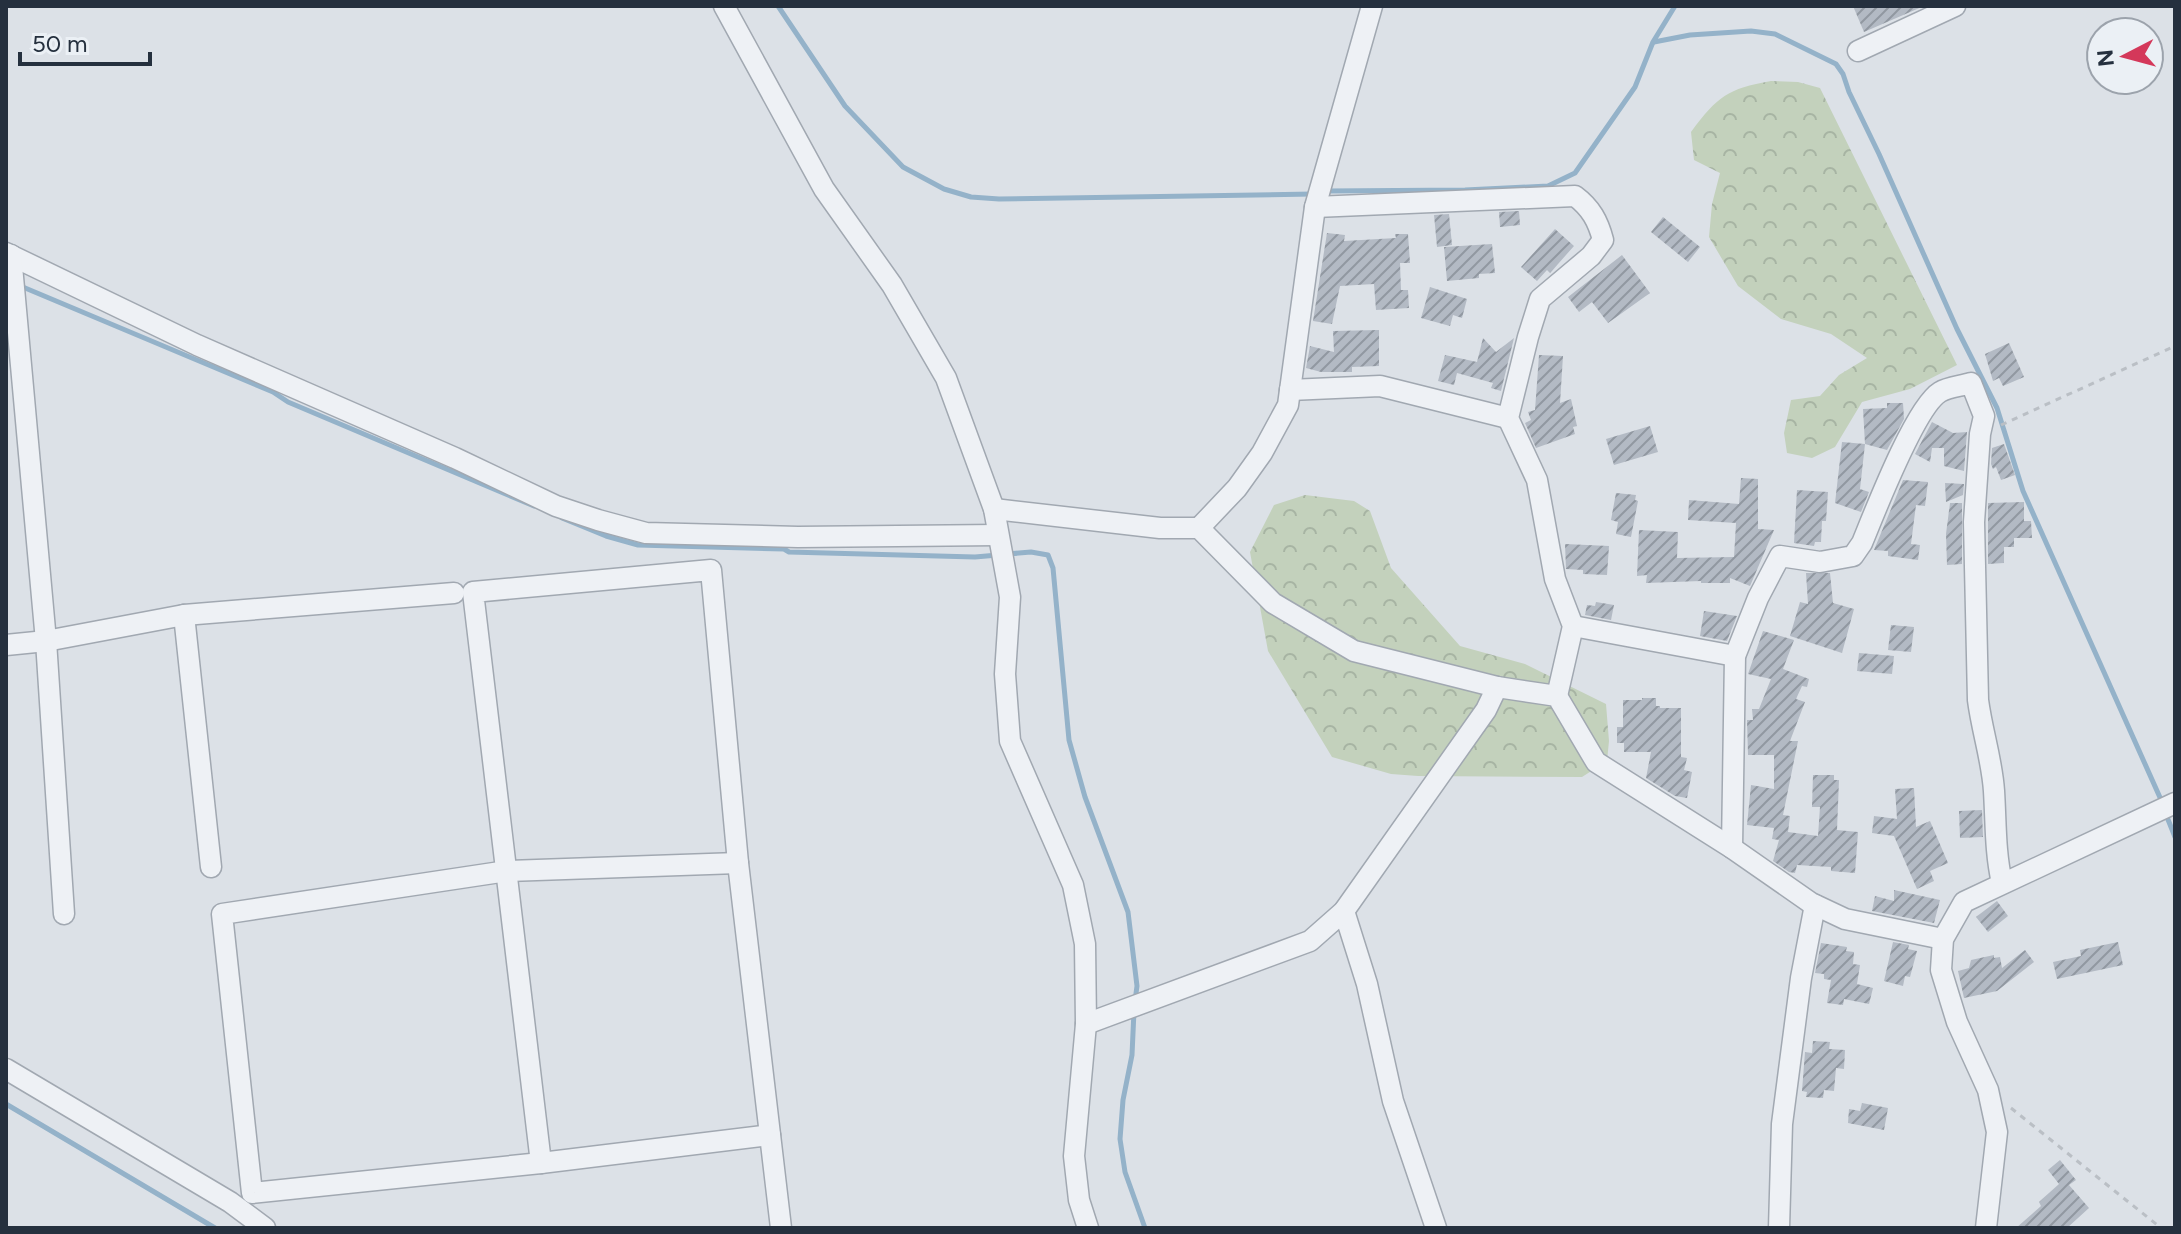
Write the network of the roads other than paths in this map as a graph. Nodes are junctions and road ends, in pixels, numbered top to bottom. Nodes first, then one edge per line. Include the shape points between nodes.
1 (1372, 6) edge
2 (1955, 6) edge
3 (732, 11) edge
4 (1858, 51) dead end
5 (1315, 207) junction
6 (9, 254) edge
7 (1290, 390) junction
8 (1508, 418) junction
9 (994, 509) junction
10 (1199, 528) junction
11 (998, 535) junction
12 (454, 593) dead end
13 (184, 615) junction
14 (1573, 626) junction
15 (46, 641) junction
16 (6, 645) edge
17 (1735, 656) junction
18 (1497, 687) junction
19 (1557, 696) junction
20 (2175, 803) edge
21 (1732, 848) junction
22 (738, 863) junction
23 (211, 867) dead end
24 (507, 871) junction
25 (2002, 883) junction
26 (1815, 905) junction
27 (1344, 911) junction
28 (64, 914) dead end
29 (1943, 939) junction
30 (1086, 1024) junction
31 (6, 1069) edge
32 (771, 1142) junction
33 (541, 1163) junction
34 (265, 1228) edge
35 (781, 1228) edge
36 (1088, 1228) edge
37 (1436, 1228) edge
38 (1779, 1228) edge
39 (1986, 1228) edge

1 - 5 street
2 - 4 street
3 - 9 street via 824,189 892,285 946,378
5 - 7 street
5 - 8 street via 1575,196 1586,204 1603,240 1540,299
6 - 11 street via 556,506 622,527 646,533 798,537
6 - 15 street
7 - 8 street via 1380,386
7 - 10 street via 1288,405 1262,453
8 - 14 street via 1537,480 1555,579
9 - 10 street
9 - 11 street
10 - 18 street via 1273,603 1354,651
11 - 30 street via 1010,597 1005,674 1010,741 1073,885 1085,944
12 - 13 street
13 - 15 street
13 - 23 street
14 - 17 street
14 - 19 street
15 - 16 street
15 - 28 street
17 - 21 street
17 - 25 street via 1780,556 1820,562 1853,556 1898,457 1929,404 1940,392 1971,383 1984,416 1974,522 1978,700 1994,791
18 - 19 street
18 - 27 street
19 - 21 street via 1596,762
20 - 25 street
21 - 26 street
22 - 24 street
22 - 24 street via 711,570 473,592
22 - 32 street
24 - 33 street
24 - 33 street via 222,914 252,1193
25 - 29 street via 1964,902
26 - 29 street via 1845,919
26 - 38 street via 1782,1124
27 - 30 street via 1310,941
27 - 37 street via 1367,984 1393,1101
29 - 39 street via 1941,970 1957,1022 1988,1090 1997,1132
30 - 36 street via 1074,1156
31 - 34 street
32 - 33 street
32 - 35 street

